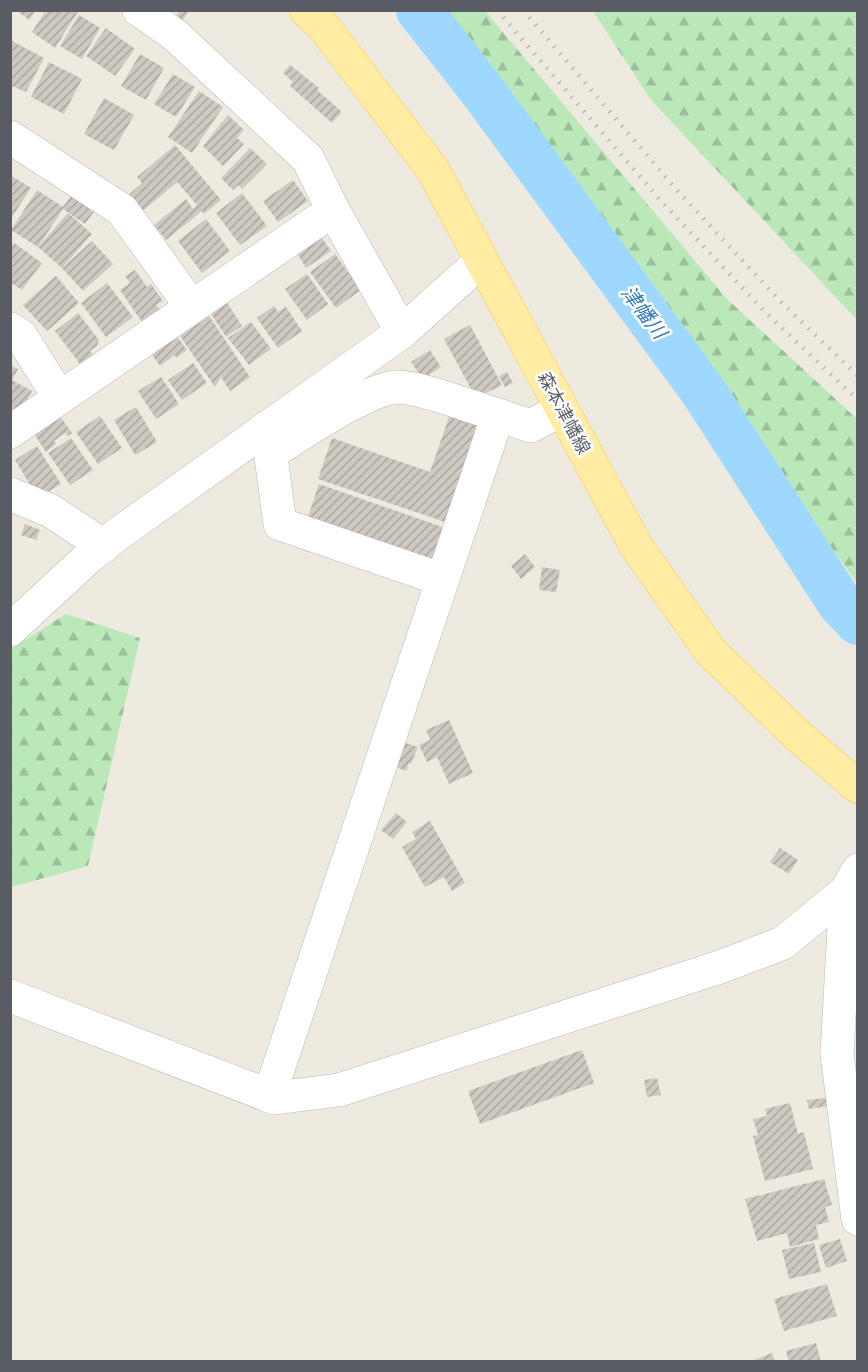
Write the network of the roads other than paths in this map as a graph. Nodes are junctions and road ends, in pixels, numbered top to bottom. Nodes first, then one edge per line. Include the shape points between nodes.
1 (139, 10) edge
2 (306, 10) edge
3 (10, 137) edge
4 (333, 210) junction
5 (481, 261) junction
6 (191, 306) junction
7 (10, 329) edge
8 (402, 332) junction
9 (59, 397) junction
10 (562, 409) junction
11 (498, 415) junction
12 (10, 432) edge
13 (269, 440) junction
14 (10, 494) edge
15 (104, 546) junction
16 (426, 574) dead end
17 (10, 630) edge
18 (858, 788) edge
19 (852, 880) edge
20 (10, 996) edge
21 (269, 1096) junction
22 (858, 1219) edge

1 - 4 street via 175,35 308,159
2 - 5 main road, 森本津幡線 via 323,26 433,170
3 - 6 street via 122,210
4 - 6 street
4 - 8 street
5 - 8 street
5 - 10 main road, 森本津幡線
6 - 9 street
7 - 9 street via 21,336
8 - 13 street
9 - 12 street
10 - 11 street via 531,426
10 - 18 main road, 森本津幡線 via 636,546 711,652
11 - 13 street via 396,387 371,394
11 - 21 street
13 - 15 street
13 - 16 street via 280,524
14 - 15 street via 51,511
15 - 17 street
19 - 21 street via 783,943 720,967 339,1090
19 - 22 street via 837,1054
20 - 21 street

